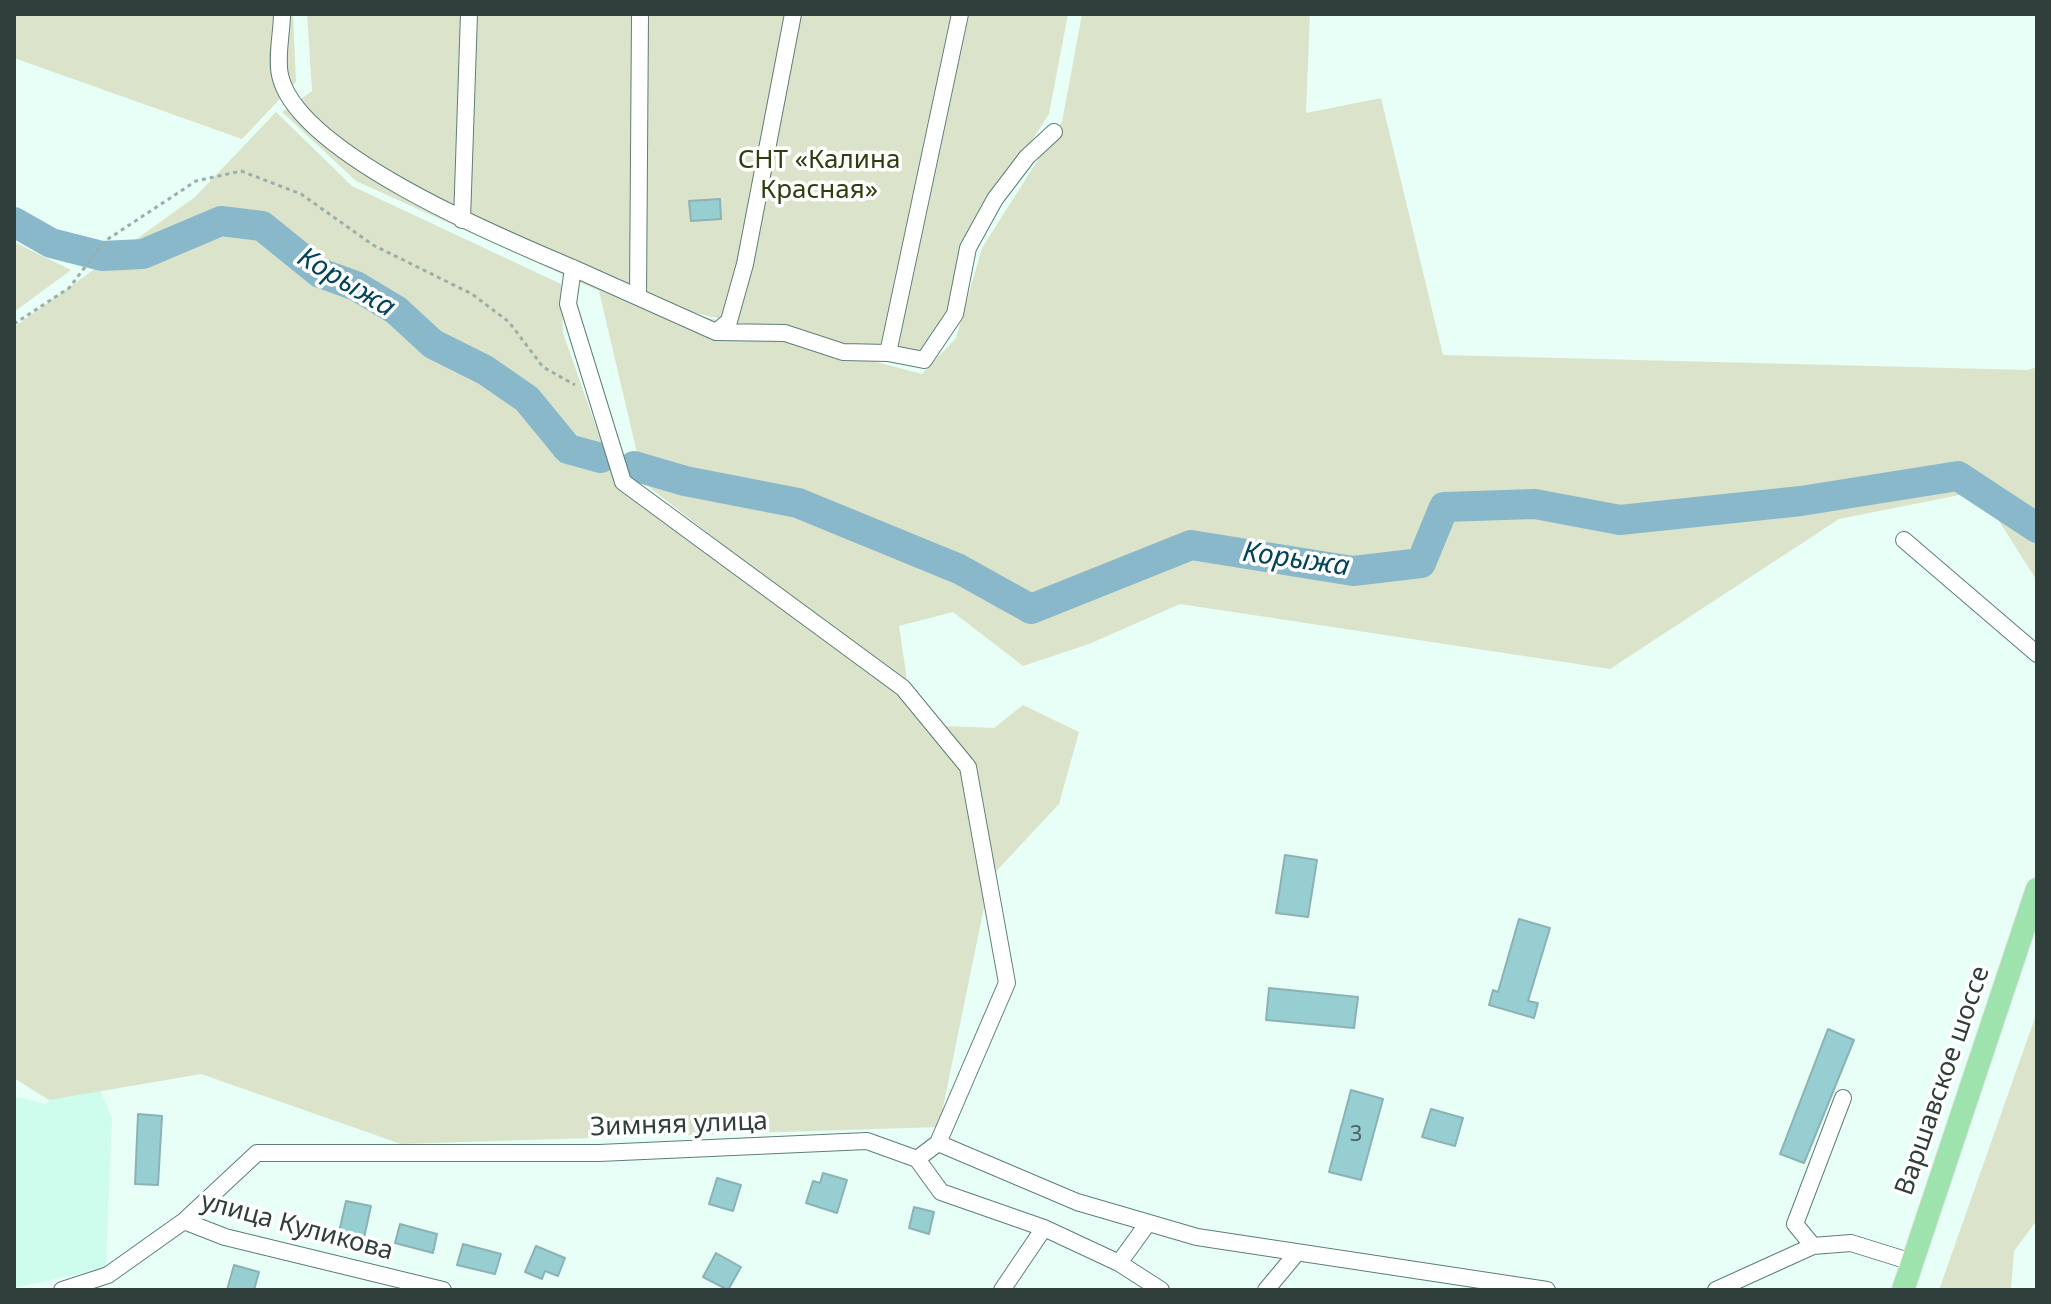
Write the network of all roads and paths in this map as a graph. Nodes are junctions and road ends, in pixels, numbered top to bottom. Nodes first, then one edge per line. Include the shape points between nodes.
1 (282, 14) edge
2 (469, 14) edge
3 (640, 14) edge
4 (793, 14) edge
5 (960, 14) edge
6 (1054, 132) dead end
7 (462, 220) junction
8 (573, 268) junction
9 (638, 296) junction
10 (14, 324) edge
11 (716, 332) junction
12 (888, 353) junction
13 (596, 396) junction
14 (1904, 540) dead end
15 (2037, 654) edge
16 (2037, 889) edge
17 (1843, 1098) dead end
18 (938, 1143) junction
19 (917, 1159) junction
20 (184, 1221) junction
21 (1148, 1223) junction
22 (1044, 1228) junction
23 (1813, 1246) junction
24 (1296, 1254) junction
25 (1912, 1262) junction
26 (1119, 1263) junction
27 (1453, 1284) edge
28 (1493, 1287) edge
29 (62, 1290) edge
30 (443, 1290) edge
31 (1002, 1290) edge
32 (1161, 1290) edge
33 (1266, 1290) edge
34 (1547, 1290) edge
35 (1716, 1290) edge
36 (1903, 1290) edge

1 - 7 street via 280,75 295,106 360,163
2 - 7 street
3 - 9 street
4 - 11 street via 745,264 729,321
5 - 12 street
6 - 12 street via 995,199 968,248 955,314 924,360
7 - 8 street
8 - 9 street
8 - 13 street via 568,304
9 - 11 street
10 - 13 path via 69,288 105,241 196,181 241,171 301,194 373,245 472,294 509,322 543,367
11 - 12 street via 785,333 843,352
13 - 18 street via 623,482 903,688 968,767 1007,983
14 - 15 street
16 - 25 main road, Варшавское шоссе
17 - 23 street via 1795,1224
18 - 19 street
18 - 21 street via 1077,1202
19 - 20 street, Зимняя улица via 867,1141 599,1153 257,1153
19 - 22 street via 941,1192
20 - 29 street, улица Куликова via 108,1275
20 - 30 street, улица Куликова via 225,1237
21 - 24 street
21 - 26 street
22 - 26 street
22 - 31 street
23 - 25 street via 1851,1243
23 - 35 street
24 - 27 street
24 - 33 street
25 - 36 main road, Варшавское шоссе
26 - 32 street
27 - 28 street
28 - 34 street

